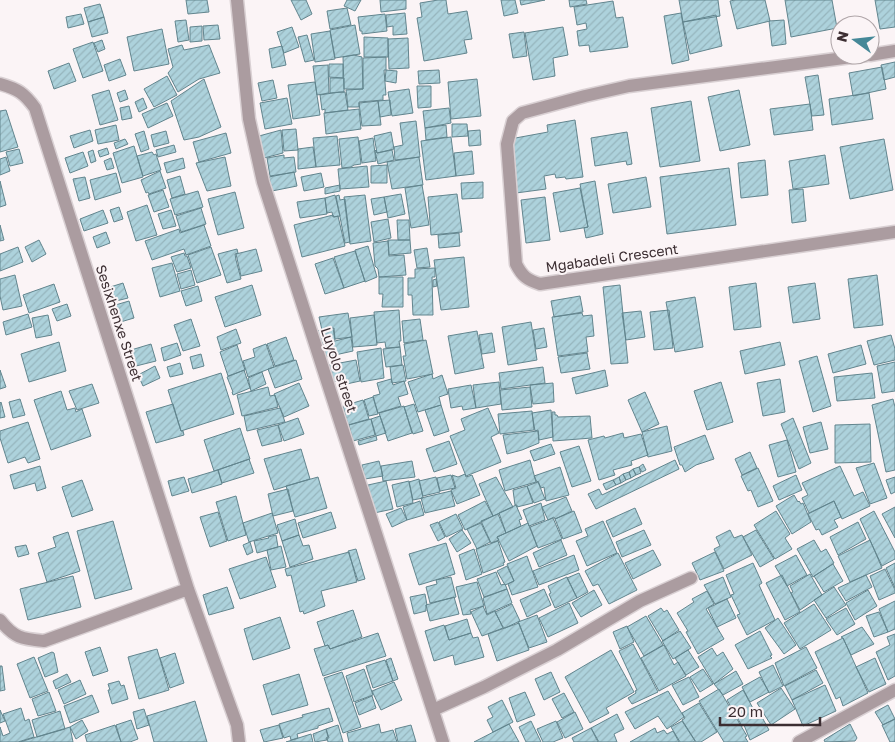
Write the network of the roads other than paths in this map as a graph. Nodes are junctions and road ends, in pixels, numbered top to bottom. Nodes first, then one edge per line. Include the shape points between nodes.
1 (237, 0) edge
2 (895, 51) edge
3 (880, 53) edge
4 (830, 60) edge
5 (0, 84) edge
6 (895, 232) edge
7 (691, 578) dead end
8 (188, 589) junction
9 (0, 620) edge
10 (895, 690) edge
11 (433, 710) junction
12 (239, 742) edge
13 (442, 742) edge
14 (798, 742) edge

1 - 11 street, Luyolo street via 249,119 262,182
2 - 3 street, Mgabadeli Crescent
4 - 6 street, Mgabadeli Crescent via 629,86 522,113 513,121 507,144 516,264 522,276 540,284
5 - 8 street, Sesixhenxe Street via 26,95 36,108
7 - 11 street via 640,601 557,650
8 - 9 street via 44,641 22,639 9,632
8 - 12 street, Sesixhenxe Street via 237,724
10 - 14 street
11 - 13 street, Luyolo street

